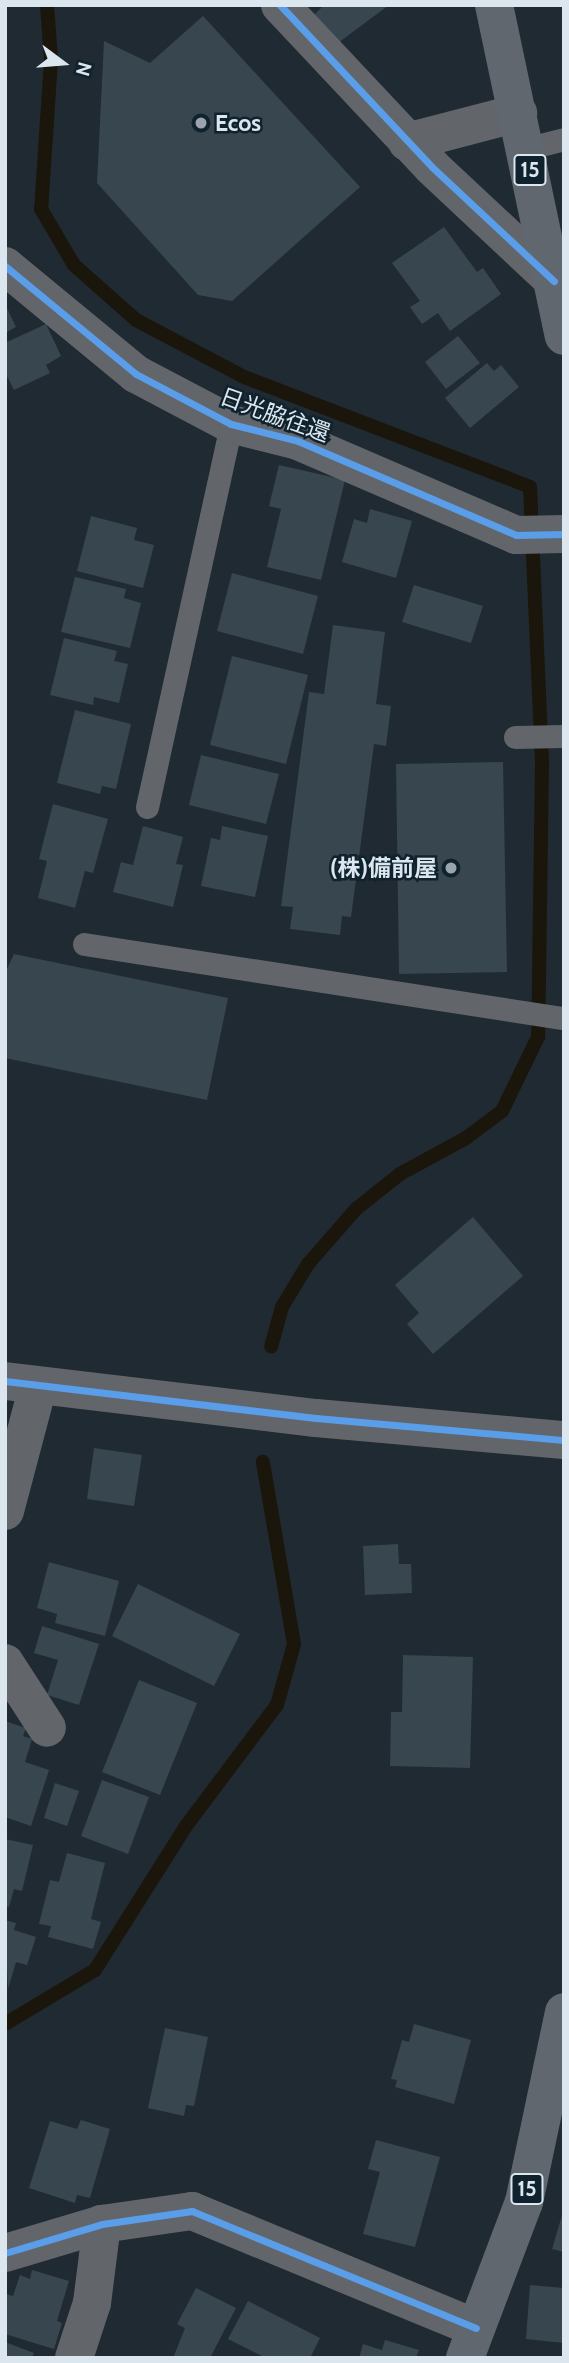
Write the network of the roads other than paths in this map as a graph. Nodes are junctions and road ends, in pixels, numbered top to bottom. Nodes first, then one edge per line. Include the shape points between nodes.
1 (280, 5) edge
2 (502, 7) edge
3 (521, 131) junction
4 (564, 139) edge
5 (407, 142) junction
6 (5, 267) edge
7 (554, 281) junction
8 (564, 336) edge
9 (231, 424) junction
10 (560, 534) edge
11 (564, 736) edge
12 (515, 737) dead end
13 (147, 807) dead end
14 (84, 944) dead end
15 (564, 1018) edge
16 (21, 1384) edge
17 (564, 1440) edge
18 (5, 1511) edge
19 (5, 1663) edge
20 (47, 1728) dead end
21 (564, 2012) edge
22 (102, 2224) junction
23 (5, 2253) edge
24 (470, 2343) edge
25 (74, 2358) edge

1 - 5 street
2 - 3 main road, 15
3 - 4 lane
3 - 5 street
3 - 7 main road, 15
5 - 7 street
6 - 9 street, 日光脇往還 via 136,374
7 - 8 main road, 15
9 - 10 street, 日光脇往還 via 298,441 516,535
9 - 13 lane
11 - 12 lane
14 - 15 lane
16 - 17 street via 316,1418
16 - 18 street
19 - 20 street
21 - 24 main road, 15 via 524,2202
22 - 23 street
22 - 24 street via 192,2211
22 - 25 street via 92,2303

